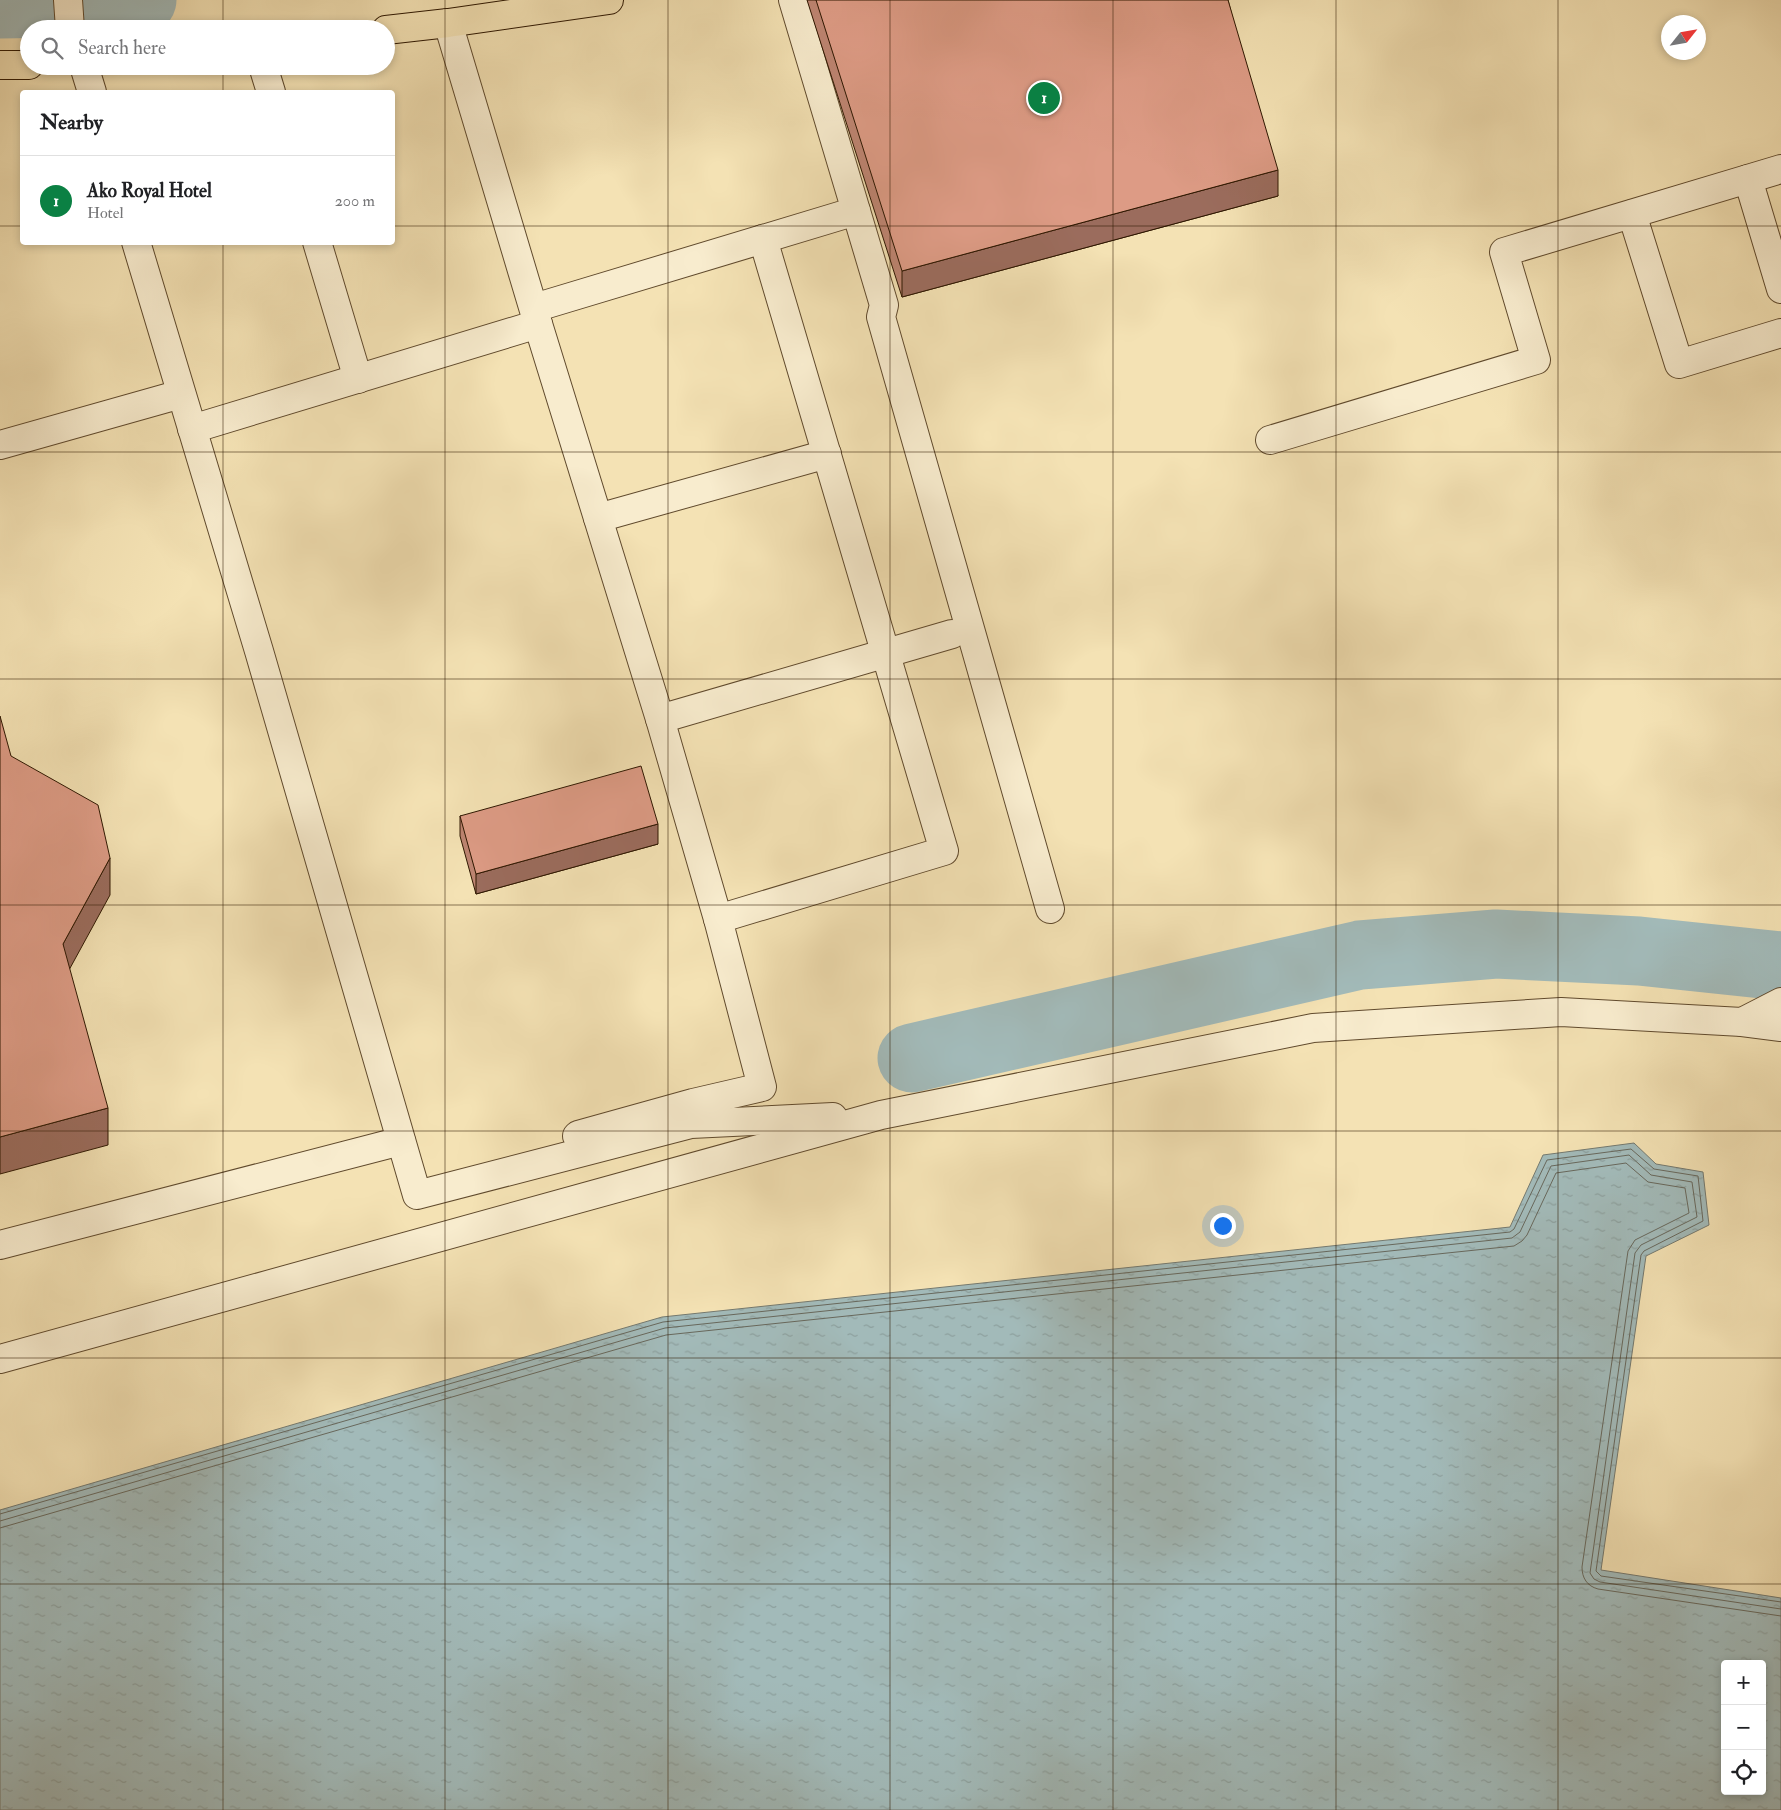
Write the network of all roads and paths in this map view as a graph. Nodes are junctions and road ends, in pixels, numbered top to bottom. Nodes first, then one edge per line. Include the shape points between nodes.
1 (68, 0) edge
2 (609, 0) edge
3 (793, 0) edge
4 (69, 20) edge
5 (448, 23) junction
6 (395, 29) edge
7 (0, 65) edge
8 (20, 65) edge
9 (87, 75) edge
10 (266, 75) edge
11 (91, 90) edge
12 (270, 90) edge
13 (1781, 169) edge
14 (1748, 179) junction
15 (856, 211) junction
16 (1632, 214) junction
17 (763, 239) junction
18 (137, 245) edge
19 (318, 245) edge
20 (1781, 289) edge
21 (536, 316) junction
22 (1781, 333) edge
23 (358, 379) junction
24 (181, 394) junction
25 (192, 429) junction
26 (1270, 440) dead end
27 (0, 445) edge
28 (827, 454) junction
29 (598, 518) junction
30 (952, 634) dead end
31 (886, 654) junction
32 (660, 719) junction
33 (1050, 909) dead end
34 (718, 919) junction
35 (1781, 1002) edge
36 (1742, 1022) junction
37 (1781, 1027) edge
38 (882, 1115) junction
39 (401, 1141) junction
40 (568, 1157) junction
41 (0, 1245) edge
42 (0, 1359) edge

1 - 4 street
2 - 5 main road
3 - 15 street
5 - 6 main road
5 - 21 street
7 - 8 main road
9 - 11 street
10 - 12 street
13 - 14 street
14 - 16 street
14 - 20 street
15 - 17 street
15 - 33 street via 884,305 881,317
16 - 22 street via 1679,364
16 - 26 street via 1504,252 1536,360
17 - 21 street
17 - 28 street
18 - 24 street
19 - 23 street
21 - 23 street
21 - 29 street
23 - 25 street
24 - 25 street
24 - 27 street
25 - 39 street
28 - 29 street
28 - 31 street
29 - 32 street
30 - 31 street
31 - 32 street
31 - 34 street via 944,851
32 - 34 street
34 - 40 street via 762,1087 578,1135
35 - 36 street
36 - 37 street
36 - 38 street via 1562,1012 1313,1028
38 - 40 street via 692,1124
38 - 42 street
39 - 40 street via 417,1195
39 - 41 street

